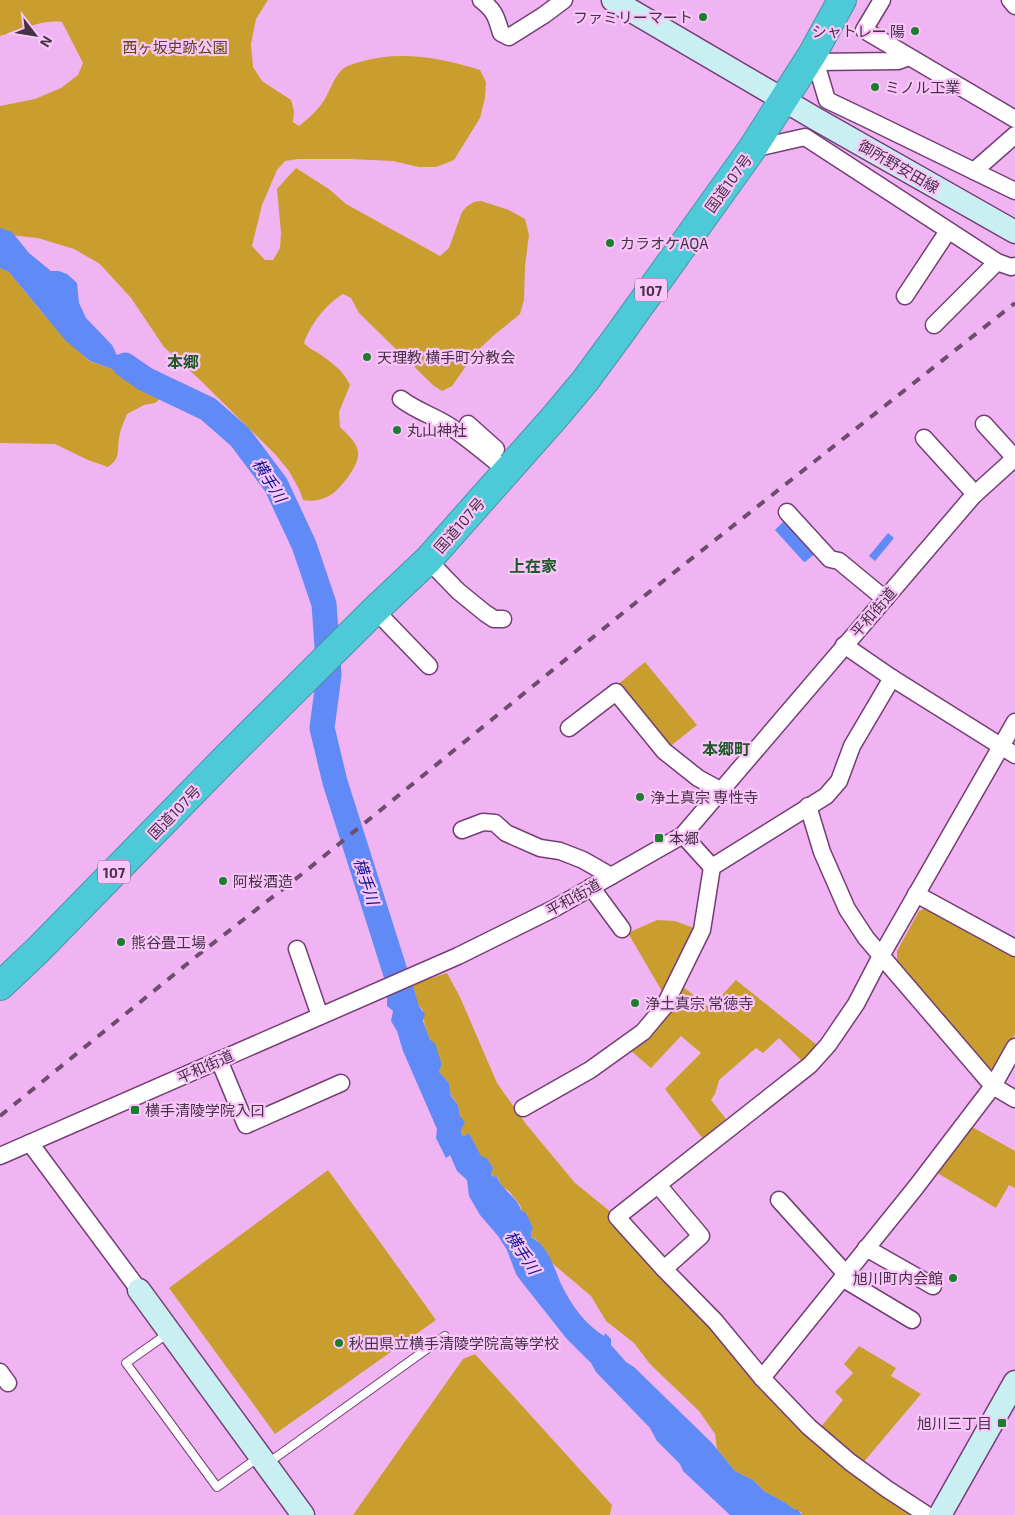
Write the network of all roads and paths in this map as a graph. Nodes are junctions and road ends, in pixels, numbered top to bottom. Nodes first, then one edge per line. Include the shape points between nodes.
1 (481, 0) edge
2 (564, 0) edge
3 (613, 0) edge
4 (842, 0) edge
5 (882, 0) edge
6 (1010, 0) edge
7 (1015, 6) edge
8 (909, 57) junction
9 (815, 58) junction
10 (784, 100) junction
11 (1015, 119) edge
12 (1015, 135) edge
13 (752, 149) junction
14 (974, 170) junction
15 (1015, 191) edge
16 (948, 231) junction
17 (1015, 232) edge
18 (997, 262) junction
19 (1015, 266) edge
20 (905, 296) dead end
21 (934, 325) dead end
22 (400, 399) dead end
23 (468, 424) dead end
24 (984, 424) dead end
25 (924, 438) dead end
26 (1015, 458) edge
27 (510, 468) junction
28 (975, 494) junction
29 (787, 512) dead end
30 (428, 560) junction
31 (884, 599) junction
32 (367, 619) junction
33 (504, 620) dead end
34 (844, 645) junction
35 (429, 666) dead end
36 (892, 678) junction
37 (1015, 722) edge
38 (569, 728) dead end
39 (1008, 751) edge
40 (722, 790) junction
41 (808, 806) junction
42 (462, 830) dead end
43 (683, 835) junction
44 (712, 867) junction
45 (611, 876) junction
46 (591, 887) junction
47 (916, 894) junction
48 (622, 929) dead end
49 (1015, 948) edge
50 (297, 949) dead end
51 (881, 956) junction
52 (0, 986) edge
53 (320, 1016) junction
54 (1015, 1047) edge
55 (219, 1060) junction
56 (341, 1083) dead end
57 (993, 1086) junction
58 (1015, 1099) edge
59 (522, 1108) dead end
60 (30, 1143) junction
61 (0, 1156) edge
62 (658, 1185) junction
63 (779, 1200) dead end
64 (866, 1248) junction
65 (664, 1269) junction
66 (844, 1276) junction
67 (933, 1286) dead end
68 (139, 1290) joint
69 (912, 1320) dead end
70 (169, 1332) junction
71 (445, 1336) dead end
72 (762, 1378) junction
73 (1015, 1382) edge
74 (264, 1460) junction
75 (303, 1515) edge
76 (928, 1515) edge
77 (940, 1515) edge

1 - 2 street via 492,8 501,33 509,37
3 - 10 street, 御所野安田線
4 - 9 highway, 国道107号 / 107
5 - 8 street via 864,30
6 - 7 street
8 - 9 street via 898,61
8 - 11 street
9 - 10 highway, 国道107号 / 107
9 - 14 street via 827,100
10 - 13 highway, 国道107号 / 107
10 - 17 street, 御所野安田線
12 - 14 street
13 - 16 street via 805,137
13 - 27 highway, 国道107号 / 107 via 585,381
14 - 15 street
16 - 18 street
16 - 20 street
18 - 19 street
18 - 21 street
22 - 27 street via 451,427
23 - 27 street
24 - 26 street
25 - 28 street
26 - 28 street, 平和街道
27 - 30 highway, 国道107号 / 107
28 - 31 street, 平和街道
29 - 31 street via 830,559 839,561
30 - 32 highway, 国道107号 / 107
30 - 33 street via 484,613
31 - 34 street, 平和街道
32 - 35 street
32 - 52 highway, 国道107号 / 107
34 - 36 street
34 - 40 street, 平和街道
36 - 39 street
36 - 41 street via 852,746 839,781 826,796
37 - 39 street
38 - 40 street via 616,692 664,751 698,778
39 - 47 street
40 - 43 street, 平和街道
41 - 44 street
41 - 51 street via 822,852 847,909
42 - 45 street via 483,822 495,823 506,833 540,848 560,851 582,860
43 - 44 street
43 - 45 street, 平和街道
44 - 59 street via 702,930 664,1007 643,1032 590,1070
45 - 46 street, 平和街道
46 - 48 street
46 - 53 street, 平和街道 via 448,961
47 - 49 street
47 - 51 street
50 - 53 street
51 - 57 street
51 - 62 street via 856,1004 828,1046 788,1082
53 - 55 street, 平和街道
54 - 57 street
55 - 56 street via 246,1125
55 - 60 street, 平和街道
57 - 58 street
57 - 64 street
60 - 61 street, 平和街道
60 - 68 street
62 - 65 street via 701,1236
62 - 65 street via 617,1217
63 - 66 street
64 - 66 street
64 - 67 street
65 - 72 street via 715,1321
66 - 69 street
66 - 72 street
68 - 70 street
70 - 74 street
70 - 74 lane via 126,1364 217,1487
71 - 74 lane
72 - 76 street via 809,1427 850,1462
73 - 77 street
74 - 75 street

